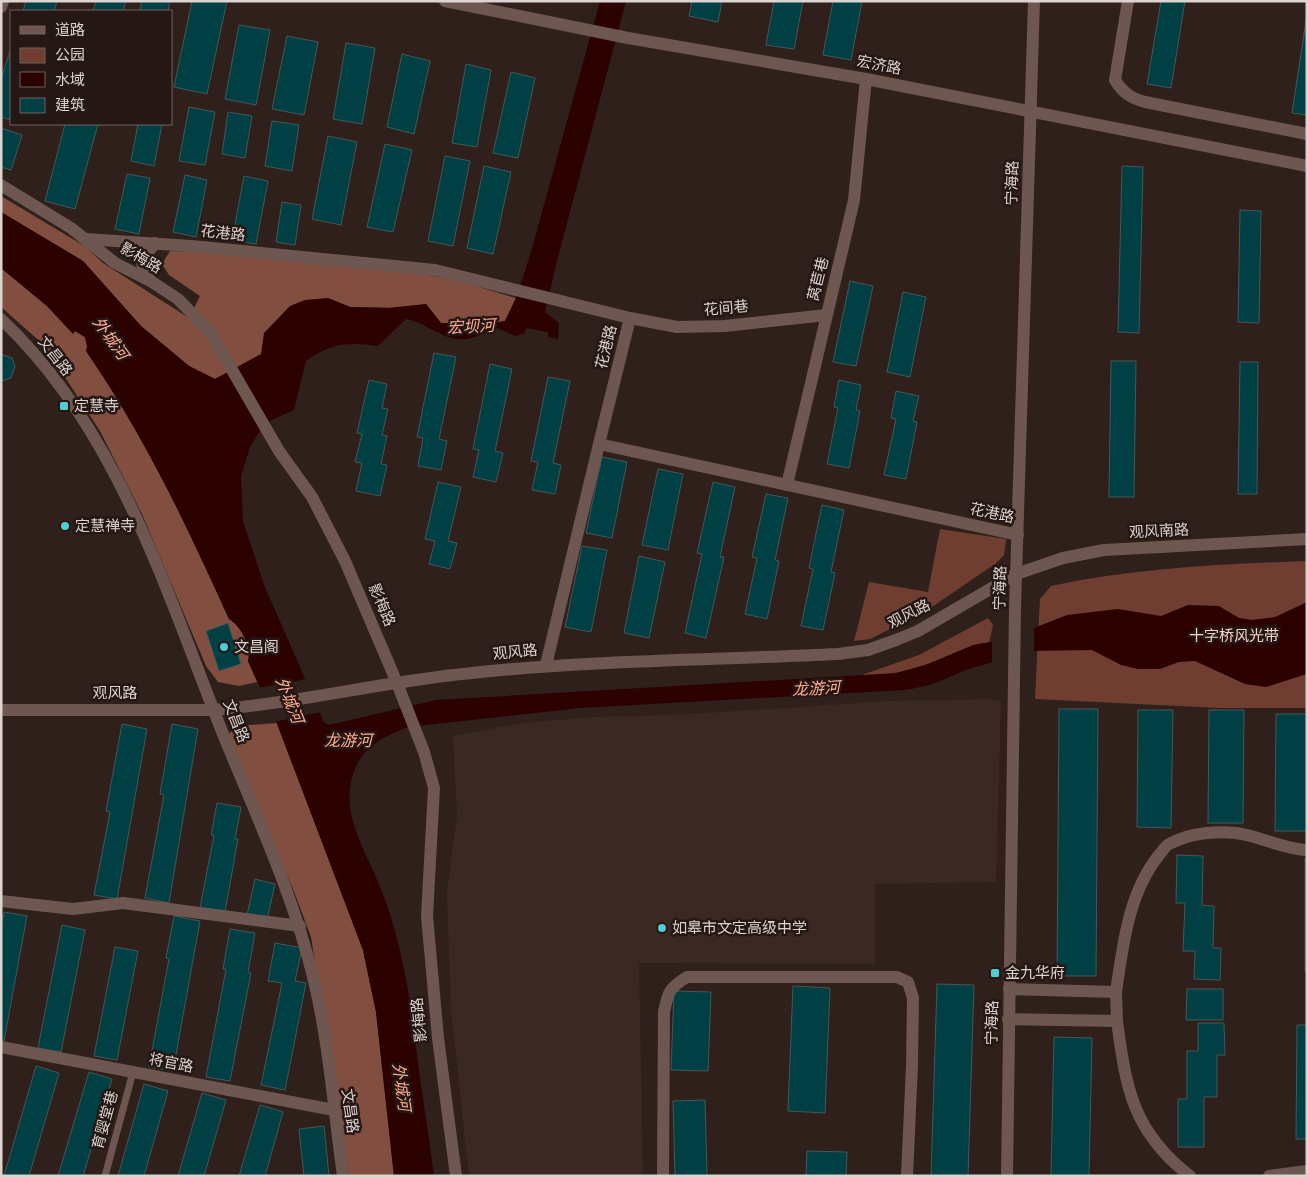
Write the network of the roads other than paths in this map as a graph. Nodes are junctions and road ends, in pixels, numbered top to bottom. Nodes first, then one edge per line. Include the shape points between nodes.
1 (3, 1) edge
2 (445, 1) edge
3 (1034, 1) edge
4 (1128, 1) edge
5 (1, 7) edge
6 (866, 79) junction
7 (1031, 112) junction
8 (1307, 134) edge
9 (1307, 166) edge
10 (1, 185) edge
11 (86, 240) junction
12 (155, 243) junction
13 (152, 282) junction
14 (826, 315) junction
15 (630, 318) junction
16 (1, 319) edge
17 (598, 444) junction
18 (787, 485) junction
19 (1018, 535) junction
20 (1307, 539) edge
21 (1016, 574) junction
22 (546, 665) junction
23 (397, 683) junction
24 (1, 710) edge
25 (213, 710) junction
26 (1307, 850) edge
27 (1, 901) edge
28 (300, 926) junction
29 (1009, 989) junction
30 (1116, 992) junction
31 (1008, 1019) junction
32 (1117, 1021) junction
33 (1, 1047) edge
34 (133, 1072) junction
35 (334, 1110) junction
36 (1307, 1170) edge
37 (105, 1176) edge
38 (344, 1176) edge
39 (456, 1176) edge
40 (663, 1176) edge
41 (907, 1176) edge
42 (1007, 1176) edge
43 (1190, 1176) edge
44 (1269, 1176) edge

1 - 5 street
2 - 6 street, 宏济路 via 628,38
3 - 7 street, 宁海路
4 - 8 street via 1115,80 1121,90 1145,102
6 - 7 street, 宏济路
6 - 14 street, 莴苣巷 via 854,200
7 - 9 street, 宏济路
7 - 19 street, 宁海路
10 - 11 street, 影梅路
11 - 12 street, 花港路
11 - 13 street, 影梅路 via 115,263
12 - 13 street via 142,260 143,269
12 - 15 street, 花港路 via 435,270
13 - 23 street, 影梅路 via 186,306 210,332 279,451 312,497 345,561
14 - 15 street, 花间巷 via 725,326 677,327
14 - 18 street, 莴苣巷
15 - 17 street, 花港路
16 - 25 street, 文昌路 via 37,356 117,478 144,532
17 - 18 street, 花港路
17 - 22 street
18 - 19 street, 花港路
19 - 21 street, 宁海路
20 - 21 street, 观风南路 via 1104,550 1048,562
21 - 22 street, 观风路 via 918,631 868,650 818,655
21 - 29 street, 宁海路
22 - 23 street, 观风路
23 - 25 street, 观风路
23 - 39 street, 影梅路 via 424,752 434,788 427,916 429,961
24 - 25 street, 观风路
25 - 28 street, 文昌路
26 - 30 street via 1296,850 1238,833 1203,832 1168,844 1139,887 1128,921
27 - 28 street via 73,909 123,903
28 - 35 street, 文昌路 via 315,983
29 - 30 street
29 - 31 street, 宁海路
30 - 32 street
31 - 32 street
31 - 42 street, 宁海路
32 - 43 street via 1133,1105 1139,1118 1155,1143
33 - 34 street, 将官路
34 - 35 street, 将官路
34 - 37 lane, 育婴堂巷
35 - 38 street, 文昌路
36 - 44 street
40 - 41 street via 664,1012 673,985 687,977 897,977 908,982 913,998

